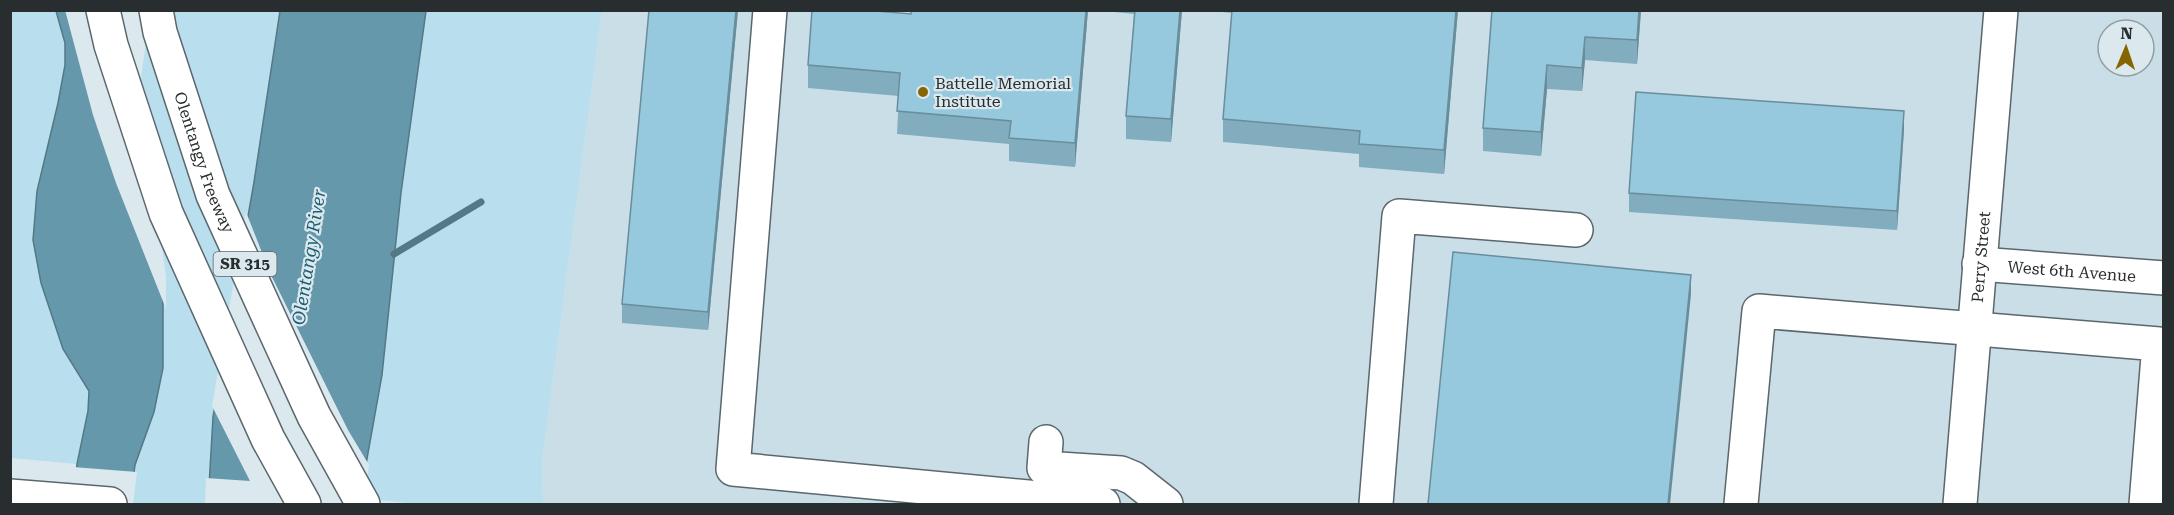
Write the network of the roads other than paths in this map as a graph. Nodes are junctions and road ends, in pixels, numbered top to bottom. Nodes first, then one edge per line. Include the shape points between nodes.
1 (103, 10) edge
2 (156, 10) edge
3 (770, 10) edge
4 (2001, 10) edge
5 (1576, 230) dead end
6 (1979, 264) junction
7 (2163, 278) edge
8 (1974, 330) junction
9 (1046, 442) dead end
10 (10, 496) edge
11 (110, 504) edge
12 (304, 504) edge
13 (363, 504) edge
14 (1103, 504) edge
15 (1166, 504) edge
16 (1376, 504) edge
17 (1741, 504) edge
18 (1960, 504) edge
19 (2146, 504) edge

1 - 12 main road, SR 315 via 165,213 268,439
2 - 13 main road, Olentangy Freeway / SR 315 via 213,195 314,416
3 - 14 main road via 733,469
4 - 6 main road, Perry Street
5 - 16 main road via 1399,216
6 - 7 main road, West 6th Avenue
6 - 8 main road, Perry Street
8 - 17 main road via 1758,311
8 - 18 main road, Perry Street
8 - 19 main road via 2159,344
9 - 15 main road via 1044,468 1121,473
10 - 11 main road

